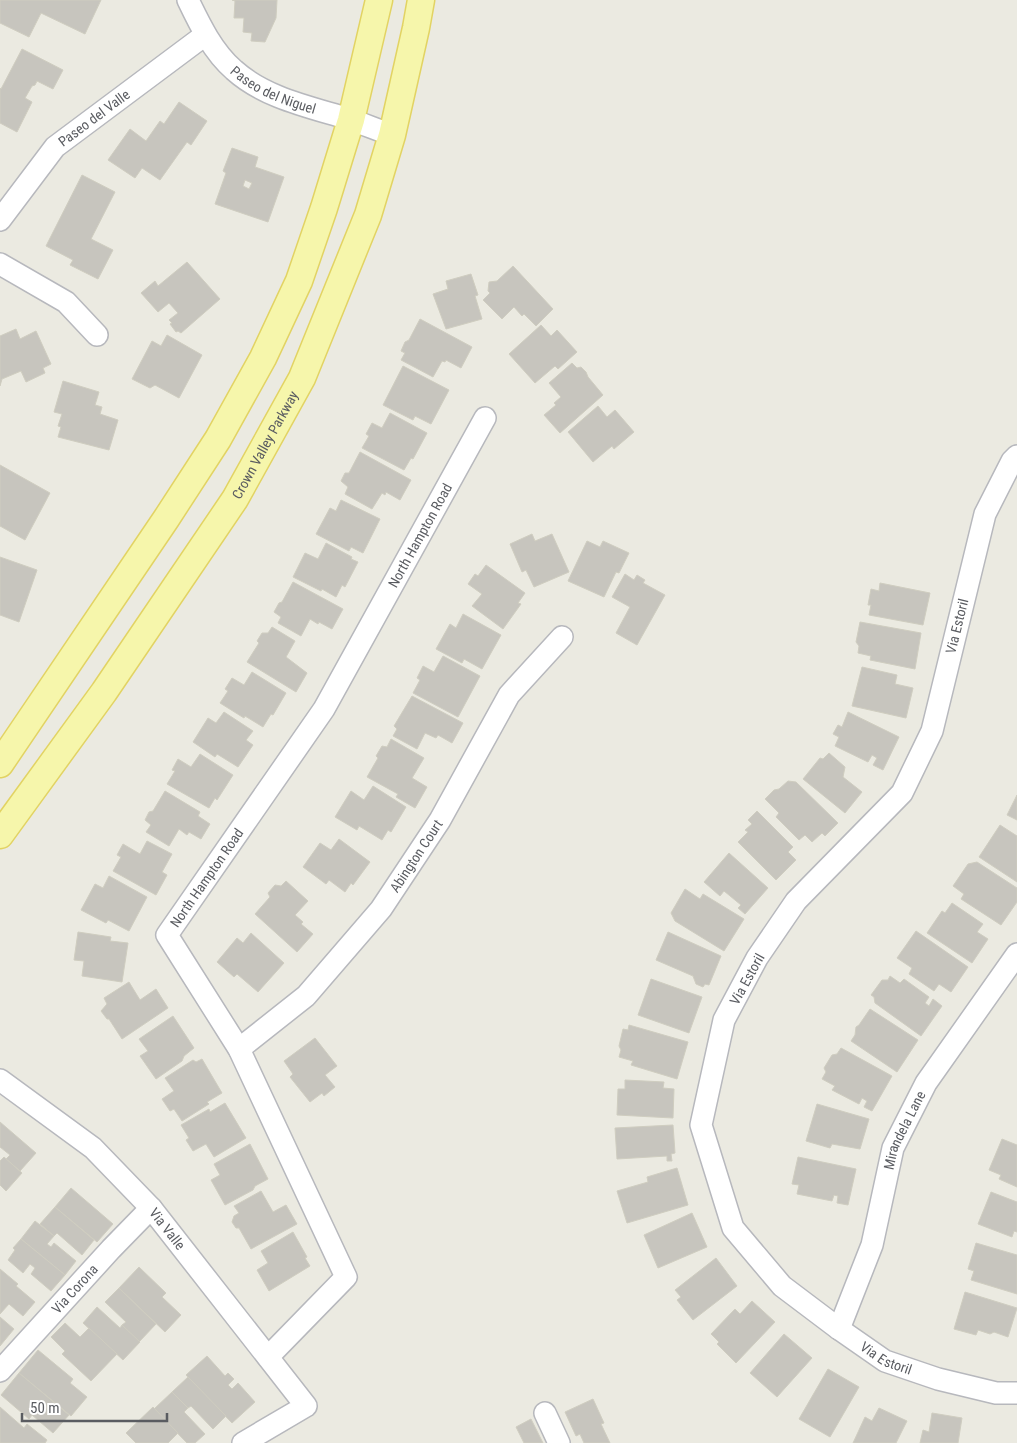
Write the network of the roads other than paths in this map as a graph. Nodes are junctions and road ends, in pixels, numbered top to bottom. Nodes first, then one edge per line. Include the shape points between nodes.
1 (188, 0) edge
2 (379, 0) edge
3 (421, 0) edge
4 (205, 35) junction
5 (351, 120) junction
6 (392, 135) junction
7 (0, 220) edge
8 (0, 264) edge
9 (96, 335) dead end
10 (485, 418) dead end
11 (1017, 456) edge
12 (562, 637) dead end
13 (0, 764) edge
14 (0, 834) edge
15 (1017, 954) edge
16 (239, 1049) junction
17 (2, 1086) edge
18 (151, 1208) junction
19 (840, 1329) junction
20 (268, 1357) junction
21 (0, 1371) edge
22 (1017, 1393) edge
23 (545, 1413) dead end
24 (243, 1443) edge
25 (559, 1443) edge

1 - 4 street, Paseo del Niguel
2 - 5 main road
3 - 6 main road, Crown Valley Parkway
4 - 5 street, Paseo del Niguel via 232,69 248,81 285,98
4 - 7 street, Paseo del Valle via 55,147
5 - 6 street, Paseo del Niguel
5 - 13 main road via 299,281 263,358 218,438 166,519
6 - 14 main road, Crown Valley Parkway via 368,215 302,378 236,499 104,692
8 - 9 street via 66,302
10 - 16 street, North Hampton Road via 324,709 167,935
11 - 19 street, Via Estoril via 985,514 932,731 902,793 796,902 757,958 724,1020 701,1125 733,1228 782,1286
12 - 16 street, Abington Court via 509,695 440,820 380,909 306,996
15 - 19 street, Mirandela Lane via 926,1083 893,1148 872,1245
16 - 20 street, North Hampton Road via 346,1277
17 - 18 street, Via Valle via 94,1148
18 - 20 street, Via Valle
18 - 21 street, Via Corona
19 - 22 street, Via Estoril via 885,1361 938,1379 996,1393
20 - 24 street, Via Valle via 306,1406
23 - 25 street

